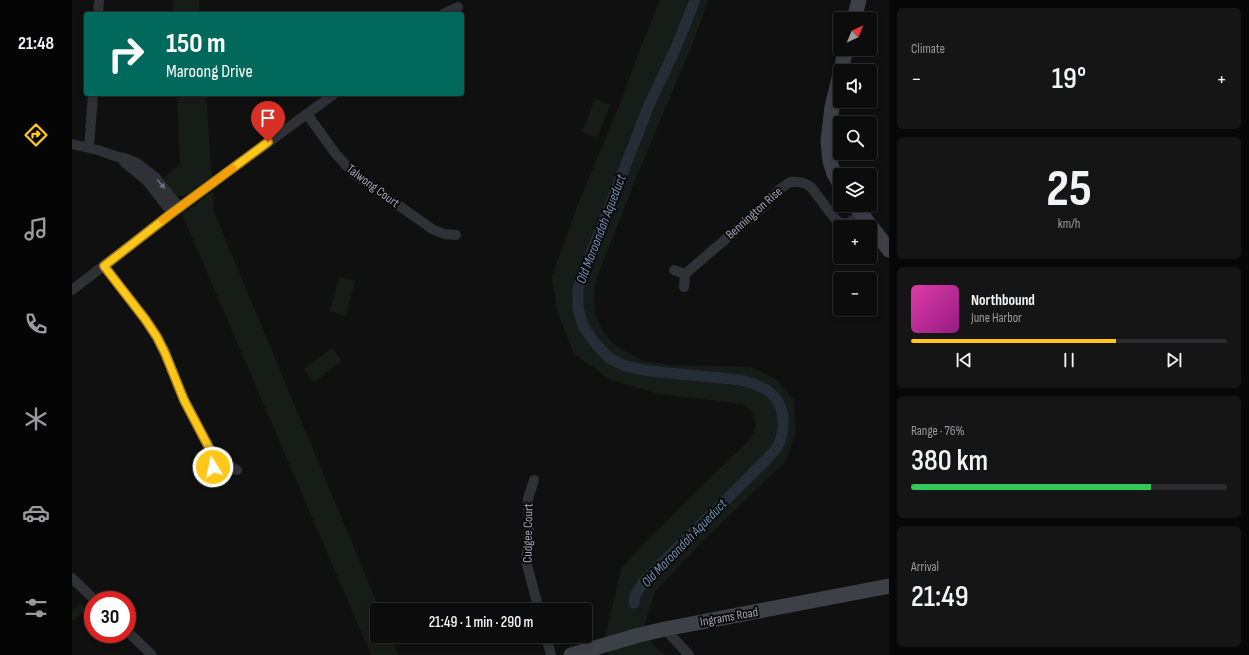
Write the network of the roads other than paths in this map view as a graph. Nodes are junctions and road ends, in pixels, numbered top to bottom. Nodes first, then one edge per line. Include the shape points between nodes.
1 (99, 0) edge
2 (859, 0) edge
3 (458, 7) edge
4 (98, 12) edge
5 (447, 12) edge
6 (856, 12) edge
7 (844, 56) edge
8 (93, 96) edge
9 (331, 96) edge
10 (307, 114) junction
11 (72, 144) edge
12 (89, 148) junction
13 (833, 171) edge
14 (176, 210) junction
15 (856, 212) edge
16 (860, 212) edge
17 (456, 235) dead end
18 (889, 250) edge
19 (104, 266) junction
20 (674, 270) dead end
21 (685, 274) junction
22 (684, 287) dead end
23 (72, 290) edge
24 (215, 459) junction
25 (237, 470) dead end
26 (210, 476) dead end
27 (534, 480) dead end
28 (72, 578) edge
29 (889, 586) edge
30 (86, 591) edge
31 (537, 603) edge
32 (665, 629) junction
33 (136, 639) edge
34 (548, 643) edge
35 (152, 655) edge
36 (551, 655) edge
37 (571, 655) edge
38 (689, 655) edge

1 - 4 street
2 - 6 street
3 - 5 street
7 - 13 street via 828,141
8 - 12 street
9 - 10 street
10 - 14 street
10 - 17 street, Talwong Court via 341,161 360,179 432,229
11 - 12 street
12 - 14 street via 118,157 148,181
14 - 19 street
15 - 21 street, Bennington Rise via 850,222 839,223 811,187 804,183 790,182
16 - 18 street
19 - 23 street
19 - 24 street via 157,337 184,400
20 - 21 street
21 - 22 street
24 - 25 street
24 - 26 street
27 - 31 street, Cudgee Court via 528,498 526,561
28 - 30 street
29 - 32 street, Ingrams Road
32 - 37 street, Ingrams Road
32 - 38 street
33 - 35 street
34 - 36 street

